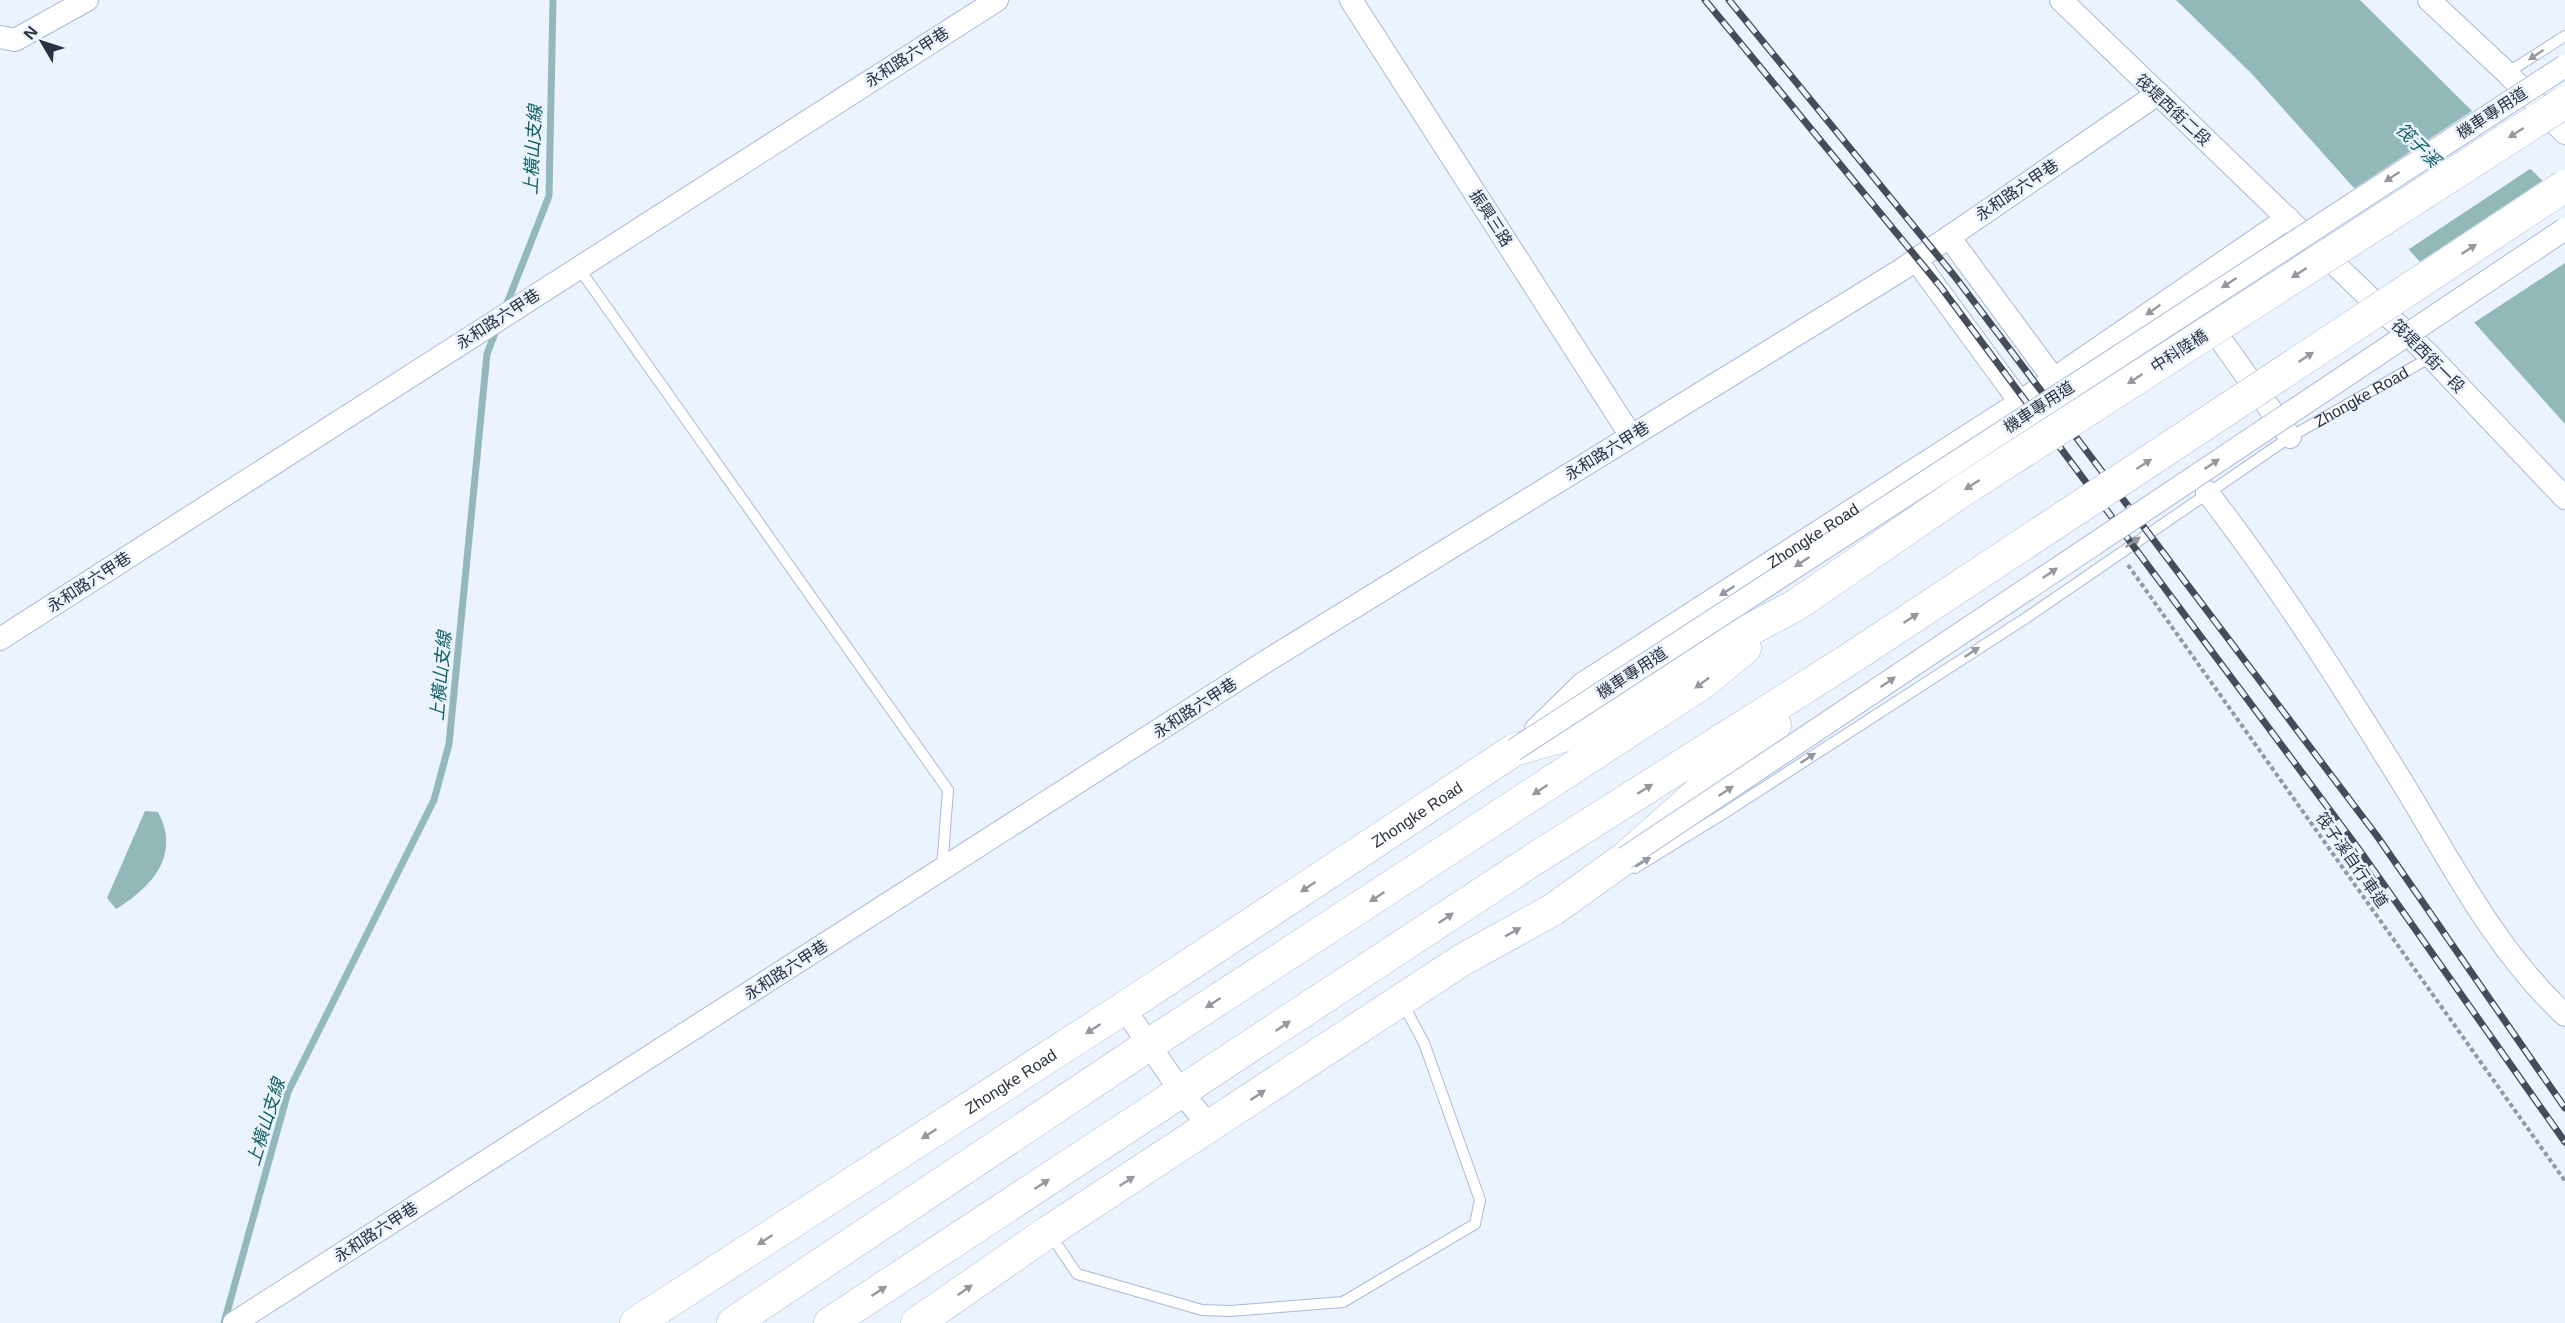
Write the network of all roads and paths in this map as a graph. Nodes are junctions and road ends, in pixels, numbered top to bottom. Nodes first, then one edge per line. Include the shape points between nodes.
1 (87, 0) edge
2 (996, 0) edge
3 (1351, 0) edge
4 (2061, 0) edge
5 (2429, 0) edge
6 (2565, 36) edge
7 (0, 37) edge
8 (2565, 66) edge
9 (2507, 73) junction
10 (2156, 95) junction
11 (2565, 102) edge
12 (2565, 134) edge
13 (2565, 186) edge
14 (2288, 218) junction
15 (2565, 229) edge
16 (1949, 237) junction
17 (1916, 260) junction
18 (578, 267) junction
19 (2184, 288) junction
20 (2431, 357) junction
21 (2054, 379) junction
22 (2020, 402) junction
23 (1631, 436) junction
24 (2290, 437) junction
25 (2207, 492) junction
26 (2565, 498) edge
27 (2119, 552) junction
28 (1796, 605) junction
29 (0, 639) edge
30 (1845, 662) junction
31 (1514, 750) junction
32 (1625, 858) junction
33 (942, 870) junction
34 (1554, 909) junction
35 (1401, 1000) junction
36 (1124, 1008) junction
37 (2565, 1016) edge
38 (1150, 1044) junction
39 (1182, 1093) junction
40 (1210, 1127) junction
41 (2565, 1181) edge
42 (1048, 1232) junction
43 (234, 1323) edge
44 (636, 1323) edge
45 (733, 1323) edge
46 (830, 1323) edge
47 (917, 1323) edge

1 - 7 street via 15,40
2 - 18 street, 永和路六甲巷
3 - 23 street, 振興三路
4 - 10 street, 筏堤西街二段
5 - 9 street
6 -> 9 lane
8 -> 31 street, 機車專用道, bridge
9 - 12 street
10 - 14 street, 筏堤西街二段
10 - 16 street, 永和路六甲巷
11 -> 28 street, 中科陸橋, bridge via 1972,484
30 -> 13 street, bridge
14 - 19 street, Zhongke Road
14 - 20 street, 筏堤西街一段
32 -> 15 street, bridge
16 - 17 street, 永和路六甲巷
16 - 21 street
17 - 22 street
17 - 23 street, 永和路六甲巷
18 - 29 street, 永和路六甲巷
18 - 33 lane via 948,790
19 -> 21 street, Zhongke Road
19 - 24 street
20 - 24 lane, Zhongke Road
20 - 26 street, 筏堤西街一段
21 - 22 street, Zhongke Road
22 -> 31 street, Zhongke Road via 1582,684
23 - 33 street, 永和路六甲巷 via 1265,662
24 - 25 lane, Zhongke Road
27 -> 25 lane, Zhongke Road
25 - 37 street via 2280,593 2509,954
34 -> 27 lane, Zhongke Road via 1634,868 1726,812 2026,618
27 - 41 path, 筏子溪自行車道
28 - 31 street via 1570,734
28 -> 38 street via 1701,684
30 - 32 street
39 -> 30 street via 1528,863
31 -> 36 street, Zhongke Road
32 - 34 street
33 - 43 street, 永和路六甲巷
35 -> 34 street via 1462,960
40 -> 35 street
35 - 42 lane via 1424,1043 1480,1200 1475,1224 1343,1302 1230,1311 1202,1310 1077,1274
36 - 38 street
36 -> 44 street, Zhongke Road
38 - 39 street
38 - 45 street
39 - 40 street
46 -> 39 street
42 -> 40 street
47 -> 42 street

